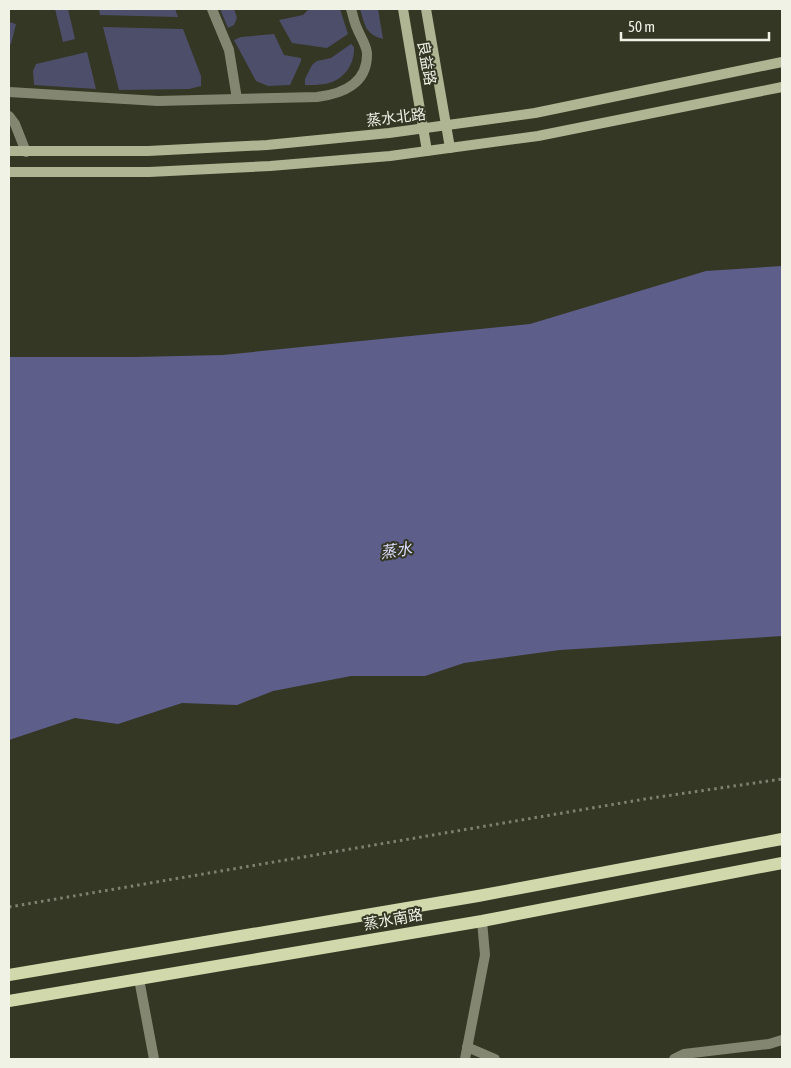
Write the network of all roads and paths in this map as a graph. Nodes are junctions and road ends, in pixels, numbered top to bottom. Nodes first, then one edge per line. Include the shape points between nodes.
1 (212, 9) edge
2 (351, 9) edge
3 (403, 9) edge
4 (426, 9) edge
5 (782, 62) edge
6 (782, 87) edge
7 (9, 92) edge
8 (237, 99) junction
9 (9, 116) edge
10 (446, 126) junction
11 (423, 129) junction
12 (450, 148) junction
13 (9, 151) edge
14 (427, 151) junction
15 (26, 152) junction
16 (9, 172) edge
17 (782, 779) edge
18 (782, 839) edge
19 (782, 862) edge
20 (9, 908) edge
21 (482, 921) junction
22 (9, 975) edge
23 (139, 979) junction
24 (9, 1001) edge
25 (782, 1040) edge
26 (467, 1047) junction
27 (154, 1059) edge
28 (464, 1059) edge
29 (495, 1059) edge
30 (674, 1059) edge

1 - 8 street via 229,50
2 - 8 street via 367,52 359,80 334,95
3 - 11 main road, 良益路
4 - 10 main road, 良益路
5 - 10 main road, 蒸水北路 via 535,113
6 - 12 main road via 538,136
7 - 8 street via 158,101
9 - 15 street
10 - 11 main road, 蒸水北路
10 - 12 main road, 良益路
11 - 14 main road, 良益路
11 - 15 main road, 蒸水北路 via 267,145 148,151
12 - 14 main road
13 - 15 main road, 蒸水北路
14 - 16 main road via 270,166 149,172
17 - 20 path via 645,799
18 - 22 main road, 蒸水南路 via 468,898
19 - 21 main road, 蒸水南路
21 - 23 main road, 蒸水南路
21 - 26 street via 485,955
23 - 24 main road, 蒸水南路
23 - 27 street
25 - 30 street via 684,1054
26 - 28 street
26 - 29 street

